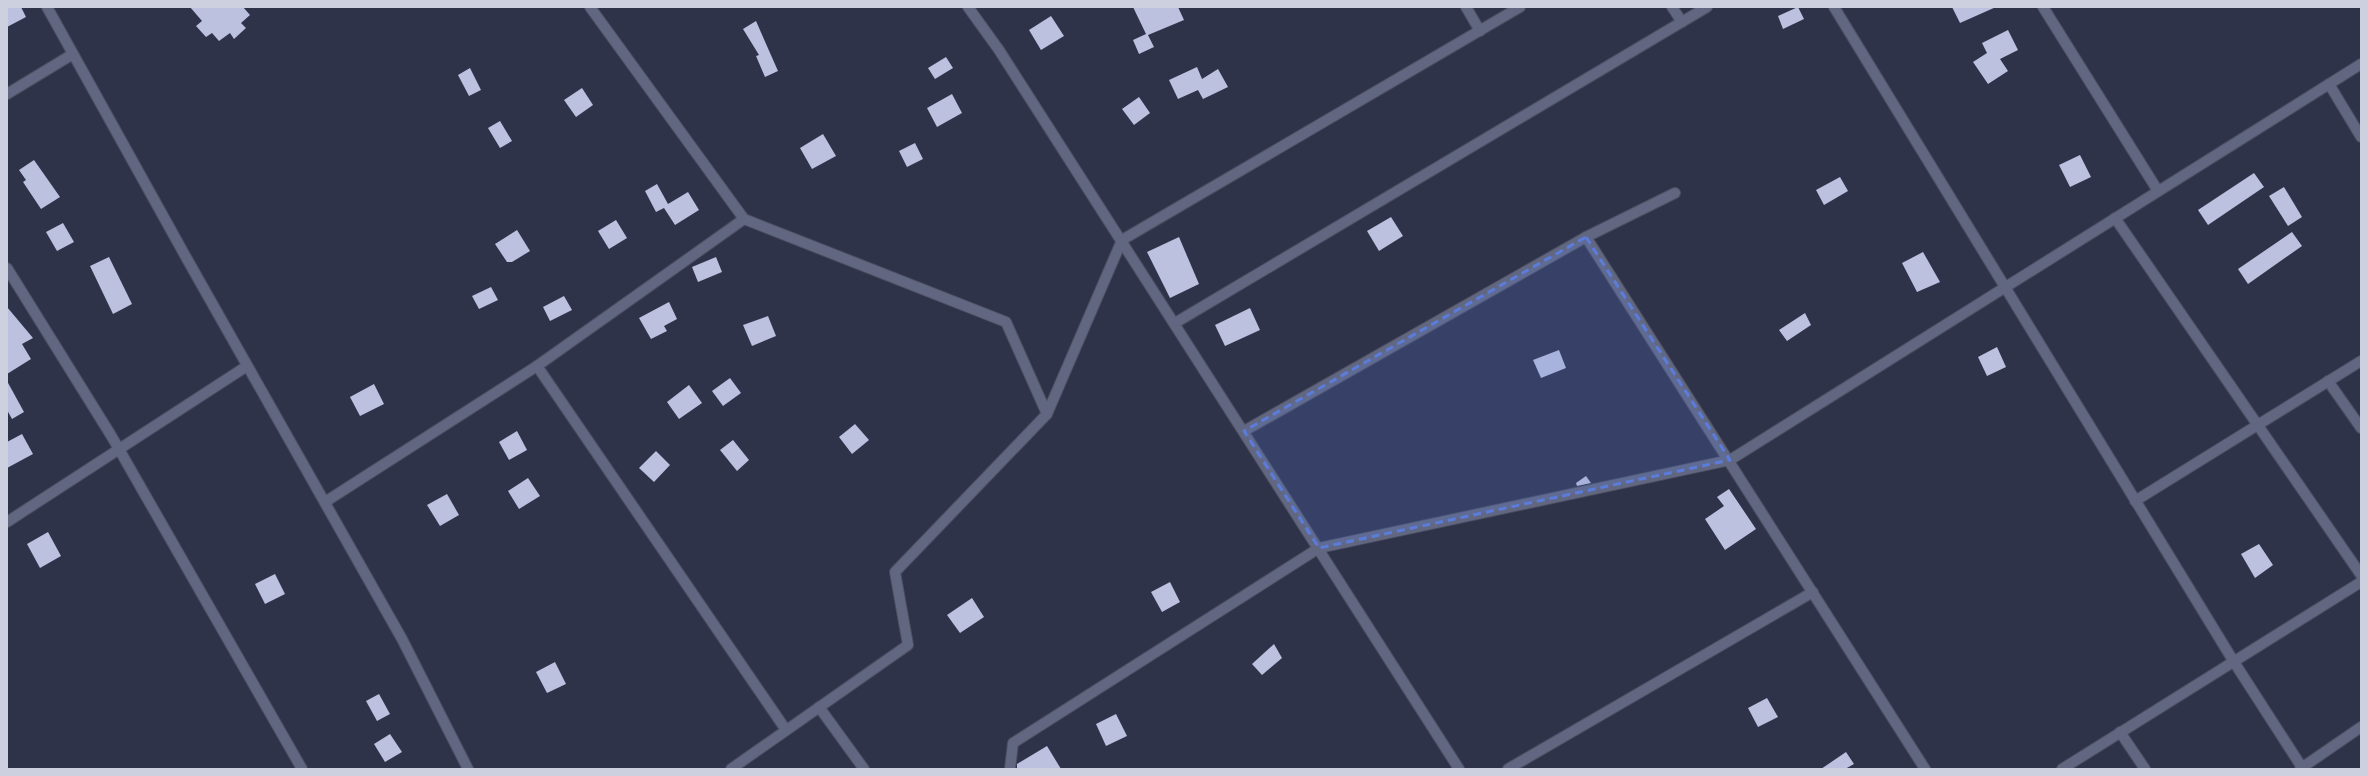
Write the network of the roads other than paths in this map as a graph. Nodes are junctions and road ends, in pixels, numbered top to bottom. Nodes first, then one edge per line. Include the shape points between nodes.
1 (47, 7) edge
2 (590, 7) edge
3 (968, 7) edge
4 (1466, 7) edge
5 (1520, 7) edge
6 (1672, 7) edge
7 (1707, 7) edge
8 (1834, 7) edge
9 (2044, 7) edge
10 (1682, 22) junction
11 (1480, 31) junction
12 (73, 54) junction
13 (2361, 64) edge
14 (2329, 84) junction
15 (7, 94) edge
16 (2361, 137) edge
17 (2158, 192) junction
18 (1675, 193) dead end
19 (2115, 218) junction
20 (744, 219) junction
21 (1586, 237) junction
22 (1122, 240) junction
23 (7, 268) edge
24 (2005, 287) junction
25 (1175, 323) junction
26 (2361, 361) edge
27 (247, 366) junction
28 (537, 366) junction
29 (2328, 381) junction
30 (1047, 414) junction
31 (2258, 425) junction
32 (2361, 428) edge
33 (1244, 431) junction
34 (119, 449) junction
35 (1730, 460) junction
36 (2135, 501) junction
37 (325, 502) junction
38 (7, 522) edge
39 (1319, 548) junction
40 (2361, 575) edge
41 (2361, 582) edge
42 (1813, 592) junction
43 (2234, 662) junction
44 (820, 707) junction
45 (2361, 727) edge
46 (786, 730) junction
47 (2120, 732) junction
48 (302, 769) edge
49 (468, 769) edge
50 (731, 769) edge
51 (864, 769) edge
52 (1010, 769) edge
53 (1459, 769) edge
54 (1508, 769) edge
55 (1925, 769) edge
56 (2062, 769) edge
57 (2144, 769) edge
58 (2302, 769) edge

1 - 12 street
2 - 20 street
3 - 22 street via 1003,56
4 - 11 street
5 - 11 street
6 - 10 street
7 - 10 street
8 - 24 street
9 - 17 street
10 - 25 street
11 - 22 street
12 - 15 street
12 - 27 street
13 - 14 street
14 - 16 street
14 - 17 street
17 - 19 street
18 - 21 street
19 - 24 street
19 - 31 street
20 - 28 street
20 - 30 street via 1006,322
21 - 33 street
21 - 35 street
22 - 25 street
22 - 30 street
23 - 34 street
24 - 35 street
24 - 36 street
25 - 33 street
26 - 29 street
27 - 34 street
27 - 37 street
28 - 37 street
28 - 46 street
29 - 31 street
29 - 32 street
30 - 44 street via 895,572 908,645
31 - 36 street
31 - 40 street
33 - 39 street
34 - 38 street
34 - 48 street
35 - 39 street
35 - 42 street
36 - 43 street
37 - 49 street via 402,639
39 - 52 street via 1013,743
39 - 53 street
41 - 43 street
42 - 54 street
42 - 55 street
43 - 47 street
43 - 58 street
44 - 46 street
44 - 51 street
45 - 58 street
46 - 50 street
47 - 56 street
47 - 57 street

